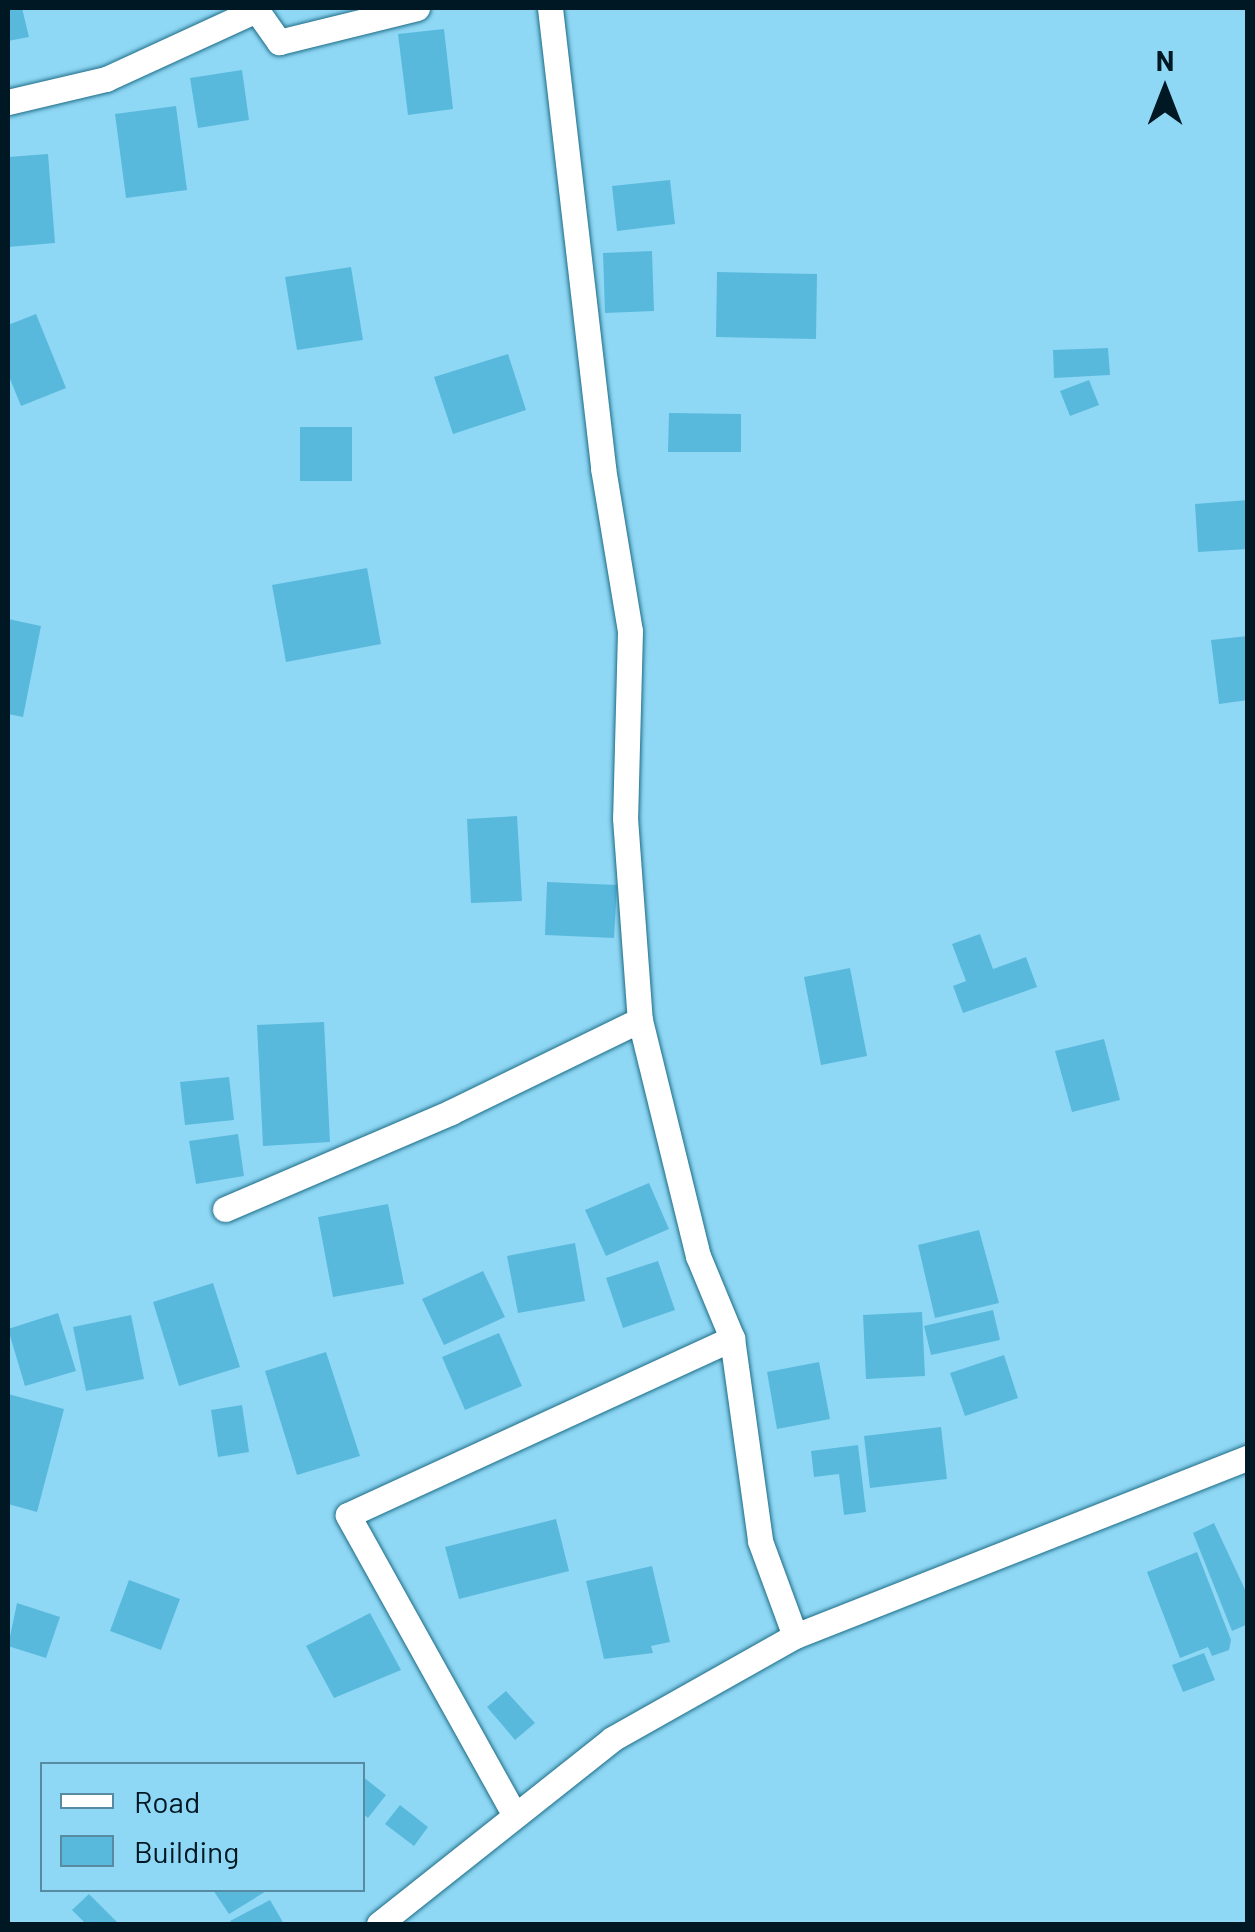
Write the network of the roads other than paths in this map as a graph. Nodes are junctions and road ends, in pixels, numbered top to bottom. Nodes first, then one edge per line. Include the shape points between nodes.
1 (417, 8) edge
2 (550, 8) edge
3 (255, 9) edge
4 (8, 102) edge
5 (640, 1020) junction
6 (225, 1209) dead end
7 (732, 1338) junction
8 (1248, 1458) edge
9 (795, 1636) junction
10 (513, 1812) junction
11 (378, 1924) edge

1 - 3 street via 278,42
2 - 5 street via 603,468 630,632 625,818
3 - 4 street via 106,79
5 - 6 street via 451,1112
5 - 7 street via 698,1256
7 - 9 street via 760,1541
7 - 10 street via 348,1515
8 - 9 street
9 - 10 street via 612,1739
10 - 11 street

